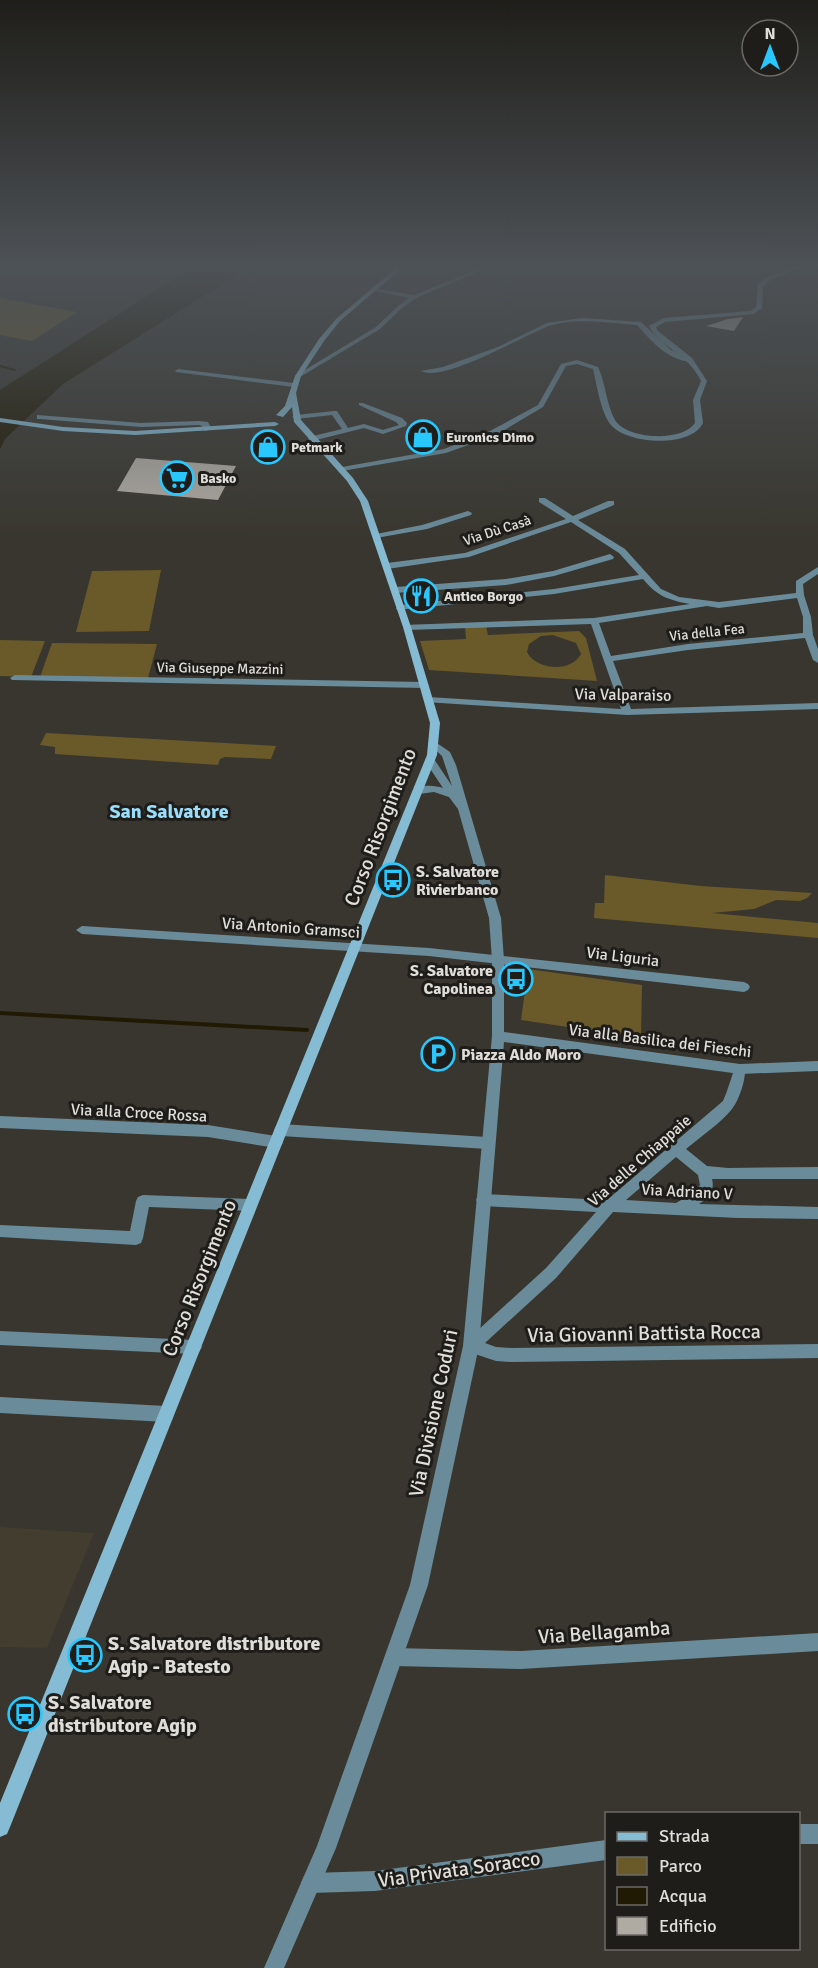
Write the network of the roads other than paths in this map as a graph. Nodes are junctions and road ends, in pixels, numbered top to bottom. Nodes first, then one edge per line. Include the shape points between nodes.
1 (308, 360) edge
2 (324, 360) edge
3 (468, 360) edge
4 (684, 360) edge
5 (690, 360) joint
6 (424, 370) dead end
7 (178, 371) dead end
8 (298, 376) junction
9 (293, 389) junction
10 (361, 404) dead end
11 (280, 415) junction
12 (40, 417) dead end
13 (296, 419) junction
14 (0, 420) edge
15 (274, 422) junction
16 (287, 426) junction
17 (208, 429) junction
18 (347, 431) junction
19 (311, 438) junction
20 (342, 469) junction
21 (542, 500) dead end
22 (611, 503) dead end
23 (468, 513) dead end
24 (573, 519) junction
25 (376, 536) junction
26 (610, 557) dead end
27 (387, 566) junction
28 (566, 570) junction
29 (818, 570) edge
30 (645, 576) junction
31 (581, 580) junction
32 (395, 590) junction
33 (800, 595) junction
34 (704, 603) junction
35 (400, 608) junction
36 (594, 621) junction
37 (407, 627) junction
38 (808, 635) junction
39 (609, 659) junction
40 (818, 660) edge
41 (15, 678) dead end
42 (424, 685) junction
43 (428, 700) junction
44 (818, 706) edge
45 (627, 712) junction
46 (434, 744) junction
47 (430, 761) junction
48 (419, 791) junction
49 (450, 794) junction
50 (463, 809) junction
51 (81, 930) dead end
52 (356, 947) junction
53 (498, 960) junction
54 (744, 987) dead end
55 (498, 1036) junction
56 (818, 1066) edge
57 (741, 1069) junction
58 (0, 1122) edge
59 (279, 1136) junction
60 (487, 1143) junction
61 (677, 1150) junction
62 (704, 1172) junction
63 (818, 1173) edge
64 (483, 1200) junction
65 (250, 1205) junction
66 (611, 1205) junction
67 (678, 1209) junction
68 (818, 1213) edge
69 (0, 1231) edge
70 (0, 1338) edge
71 (471, 1346) junction
72 (194, 1347) junction
73 (818, 1351) edge
74 (0, 1405) edge
75 (166, 1414) junction
76 (818, 1642) edge
77 (394, 1657) junction
78 (0, 1827) edge
79 (800, 1834) edge
80 (818, 1834) edge
81 (605, 1850) edge
82 (311, 1883) junction
83 (274, 1968) edge

1 - 8 main road
2 - 8 street
3 - 6 street via 444,369
4 - 5 street
5 - 20 street via 704,381 696,402 698,426 681,436 638,436 616,425 596,368 572,362 561,367 541,406 512,424 446,451
7 - 9 street
8 - 9 main road
9 - 11 main road via 288,407
9 - 13 main road
10 - 18 street via 399,420 402,426 387,432 364,426
11 - 13 main road
11 - 15 main road
12 - 17 street via 141,424 199,423
13 - 16 main road
13 - 18 street via 334,413
13 - 19 main road
14 - 17 main road via 135,433
15 - 16 main road
15 - 17 main road
16 - 19 main road
18 - 19 street
19 - 20 main road, Corso Risorgimento
20 - 25 main road, Corso Risorgimento via 364,501
21 - 24 street
22 - 24 street, Via Dù Casà
23 - 25 street
24 - 27 street, Via Dù Casà via 466,555
24 - 30 street via 622,551
25 - 27 main road, Corso Risorgimento
26 - 28 street
27 - 32 main road, Corso Risorgimento
28 - 31 street
28 - 32 street via 506,582
29 - 33 street via 799,583
30 - 31 street via 597,587
30 - 34 street via 658,591
31 - 35 street via 514,597
32 - 35 main road, Corso Risorgimento
33 - 34 street via 719,605
33 - 38 street
34 - 36 street
35 - 37 main road, Corso Risorgimento
36 - 37 street
36 - 39 street
37 - 42 main road, Corso Risorgimento
38 - 39 street, Via della Fea
38 - 40 street
39 - 45 street
41 - 42 street, Via Giuseppe Mazzini
42 - 43 main road, Corso Risorgimento
43 - 45 street, Via Valparaiso
43 - 46 main road, Corso Risorgimento via 435,723
44 - 45 street, Via Valparaiso
46 - 47 main road, Corso Risorgimento
46 - 50 street, Via Divisione Coduri via 452,765
47 - 48 main road, Corso Risorgimento
47 - 49 street, Via Divisione Coduri
48 - 49 street via 434,789
48 - 52 main road, Corso Risorgimento
49 - 50 street, Via Divisione Coduri
50 - 53 street, Via Divisione Coduri via 495,918
51 - 52 street, Via Antonio Gramsci
52 - 53 street, Via Antonio Gramsci
52 - 59 main road, Corso Risorgimento
53 - 54 street, Via Liguria
53 - 55 street, Via Divisione Coduri
55 - 57 street, Via alla Basilica dei Fieschi
55 - 60 street, Via Divisione Coduri
56 - 57 street, Via alla Basilica dei Fieschi
57 - 61 street, Via delle Chiappaie via 728,1105
58 - 59 street, Via alla Croce Rossa
59 - 60 street, Via alla Croce Rossa
59 - 65 main road, Corso Risorgimento
60 - 64 street, Via Divisione Coduri
61 - 62 street
61 - 66 street, Via delle Chiappaie
62 - 63 street
62 - 67 street via 707,1187
64 - 66 street, Via Adriano V
64 - 71 street, Via Divisione Coduri
65 - 69 street via 143,1201 136,1238
65 - 72 main road, Corso Risorgimento
66 - 67 street, Via Adriano V
66 - 71 street, Via delle Chiappaie via 551,1273
67 - 68 street, Via Adriano V
70 - 72 street
71 - 73 street, Via Giovanni Battista Rocca via 512,1355
71 - 77 street, Via Divisione Coduri via 419,1585
72 - 75 main road, Corso Risorgimento
74 - 75 street
75 - 78 main road, Corso Risorgimento
76 - 77 street, Via Bellagamba via 521,1660
77 - 82 street, Via Divisione Coduri
79 - 80 street
81 - 82 street, Via Privata Soracco via 375,1881
82 - 83 street, Via Divisione Coduri

